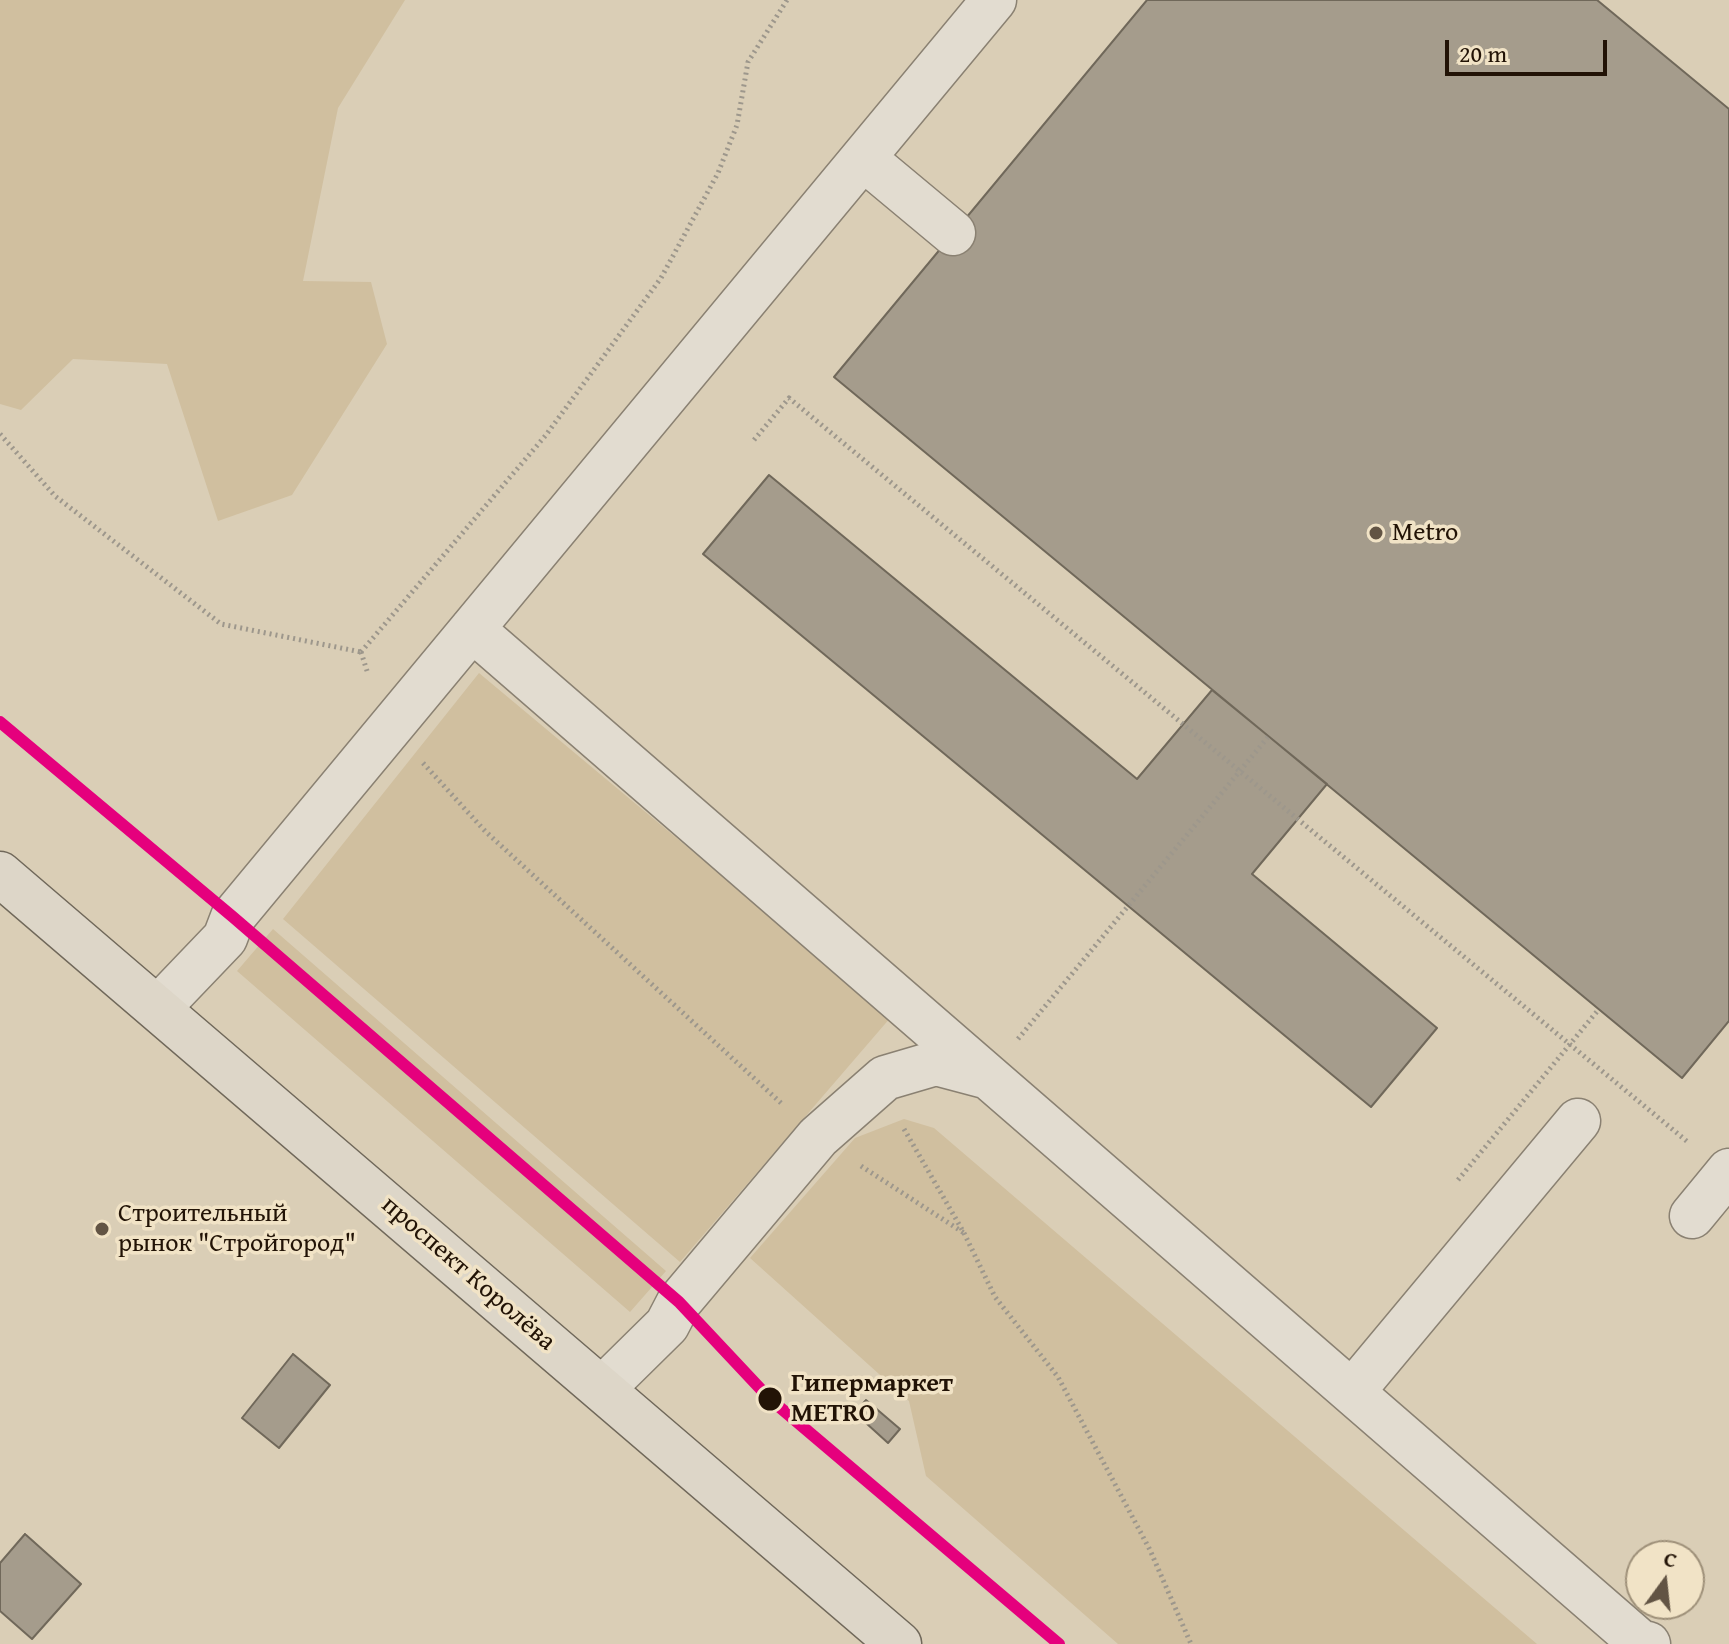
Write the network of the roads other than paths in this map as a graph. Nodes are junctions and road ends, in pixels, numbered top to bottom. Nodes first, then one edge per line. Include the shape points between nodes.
1 (994, 0) edge
2 (863, 158) junction
3 (953, 233) dead end
4 (472, 629) junction
5 (0, 874) edge
6 (158, 1008) junction
7 (987, 1076) junction
8 (1578, 1121) dead end
9 (1728, 1173) edge
10 (1692, 1216) dead end
11 (602, 1389) junction
12 (1352, 1392) junction
13 (899, 1644) edge
14 (1648, 1644) edge

1 - 2 lane
2 - 3 lane
2 - 4 lane
4 - 6 lane via 233,917 225,938
4 - 7 lane
5 - 6 main road, проспект Королёва
6 - 11 main road, проспект Королёва
7 - 11 lane via 936,1063 885,1078 818,1137 679,1302 667,1325
7 - 12 lane
8 - 12 lane
9 - 10 lane
11 - 13 main road, проспект Королёва
12 - 14 lane

